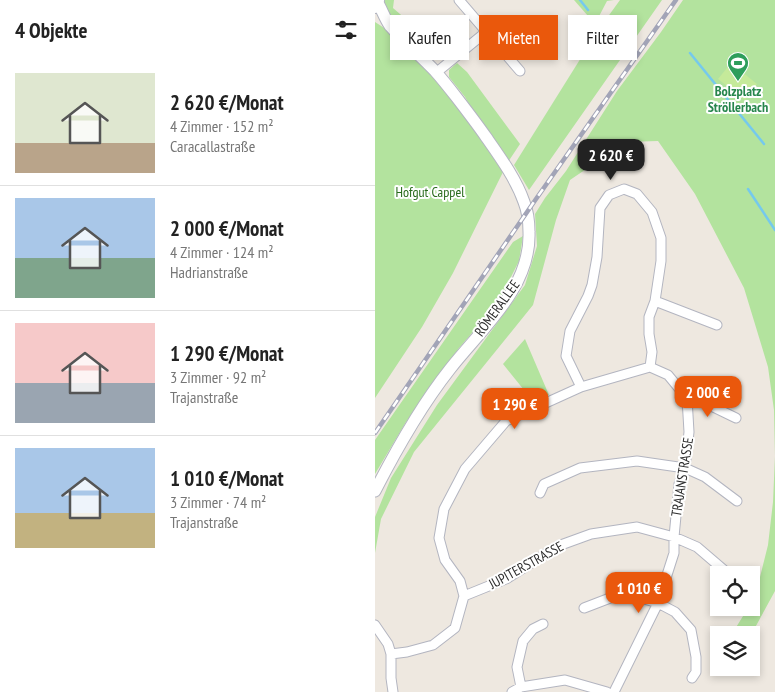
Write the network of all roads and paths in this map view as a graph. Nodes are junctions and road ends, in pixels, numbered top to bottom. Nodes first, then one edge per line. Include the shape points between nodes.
1 (459, 0) edge
2 (377, 3) edge
3 (375, 18) edge
4 (479, 24) edge
5 (389, 25) junction
6 (479, 38) edge
7 (510, 60) edge
8 (520, 71) dead end
9 (437, 72) junction
10 (655, 301) junction
11 (717, 325) dead end
12 (650, 367) junction
13 (581, 387) junction
14 (687, 398) junction
15 (736, 418) dead end
16 (685, 468) junction
17 (375, 491) edge
18 (540, 493) dead end
19 (737, 501) dead end
20 (673, 537) junction
21 (719, 566) edge
22 (464, 596) junction
23 (658, 603) junction
24 (584, 608) dead end
25 (543, 624) dead end
26 (375, 625) edge
27 (391, 654) junction
28 (692, 678) dead end
29 (521, 687) junction
30 (393, 692) edge
31 (512, 692) edge
32 (607, 692) edge
33 (614, 692) edge

1 - 4 street
2 - 5 street, RÖMERALLEE
3 - 5 street, RÖMERALLEE
5 - 9 street, RÖMERALLEE
6 - 9 street
7 - 8 street
9 - 17 street, RÖMERALLEE via 511,175 529,220 529,244 518,283 412,422
10 - 11 street
10 - 12 street via 649,317
10 - 13 street via 661,238 652,212 637,194 624,189 609,195 600,208 592,285 570,332 566,356
12 - 13 street
12 - 14 street via 668,375
13 - 22 street via 506,421 465,470 444,510 439,538 445,560 460,581
14 - 15 street
14 - 16 street, TRAJANSTRASSE via 689,432
16 - 18 street via 637,461 580,468 544,484
16 - 19 street via 705,477
16 - 20 street, TRAJANSTRASSE via 679,484
20 - 21 street, JUPITERSTRASSE via 697,547
20 - 22 street, JUPITERSTRASSE via 637,527 591,534 558,546 507,579
20 - 23 street, TRAJANSTRASSE via 674,553
22 - 27 street via 455,628 433,645
23 - 24 street via 623,593
23 - 28 street via 675,612 691,630 696,657 696,672
23 - 33 street, TRAJANSTRASSE
25 - 29 street via 533,629 523,641 517,667
26 - 27 street via 389,644
27 - 30 street
29 - 31 street
29 - 32 street via 565,680

